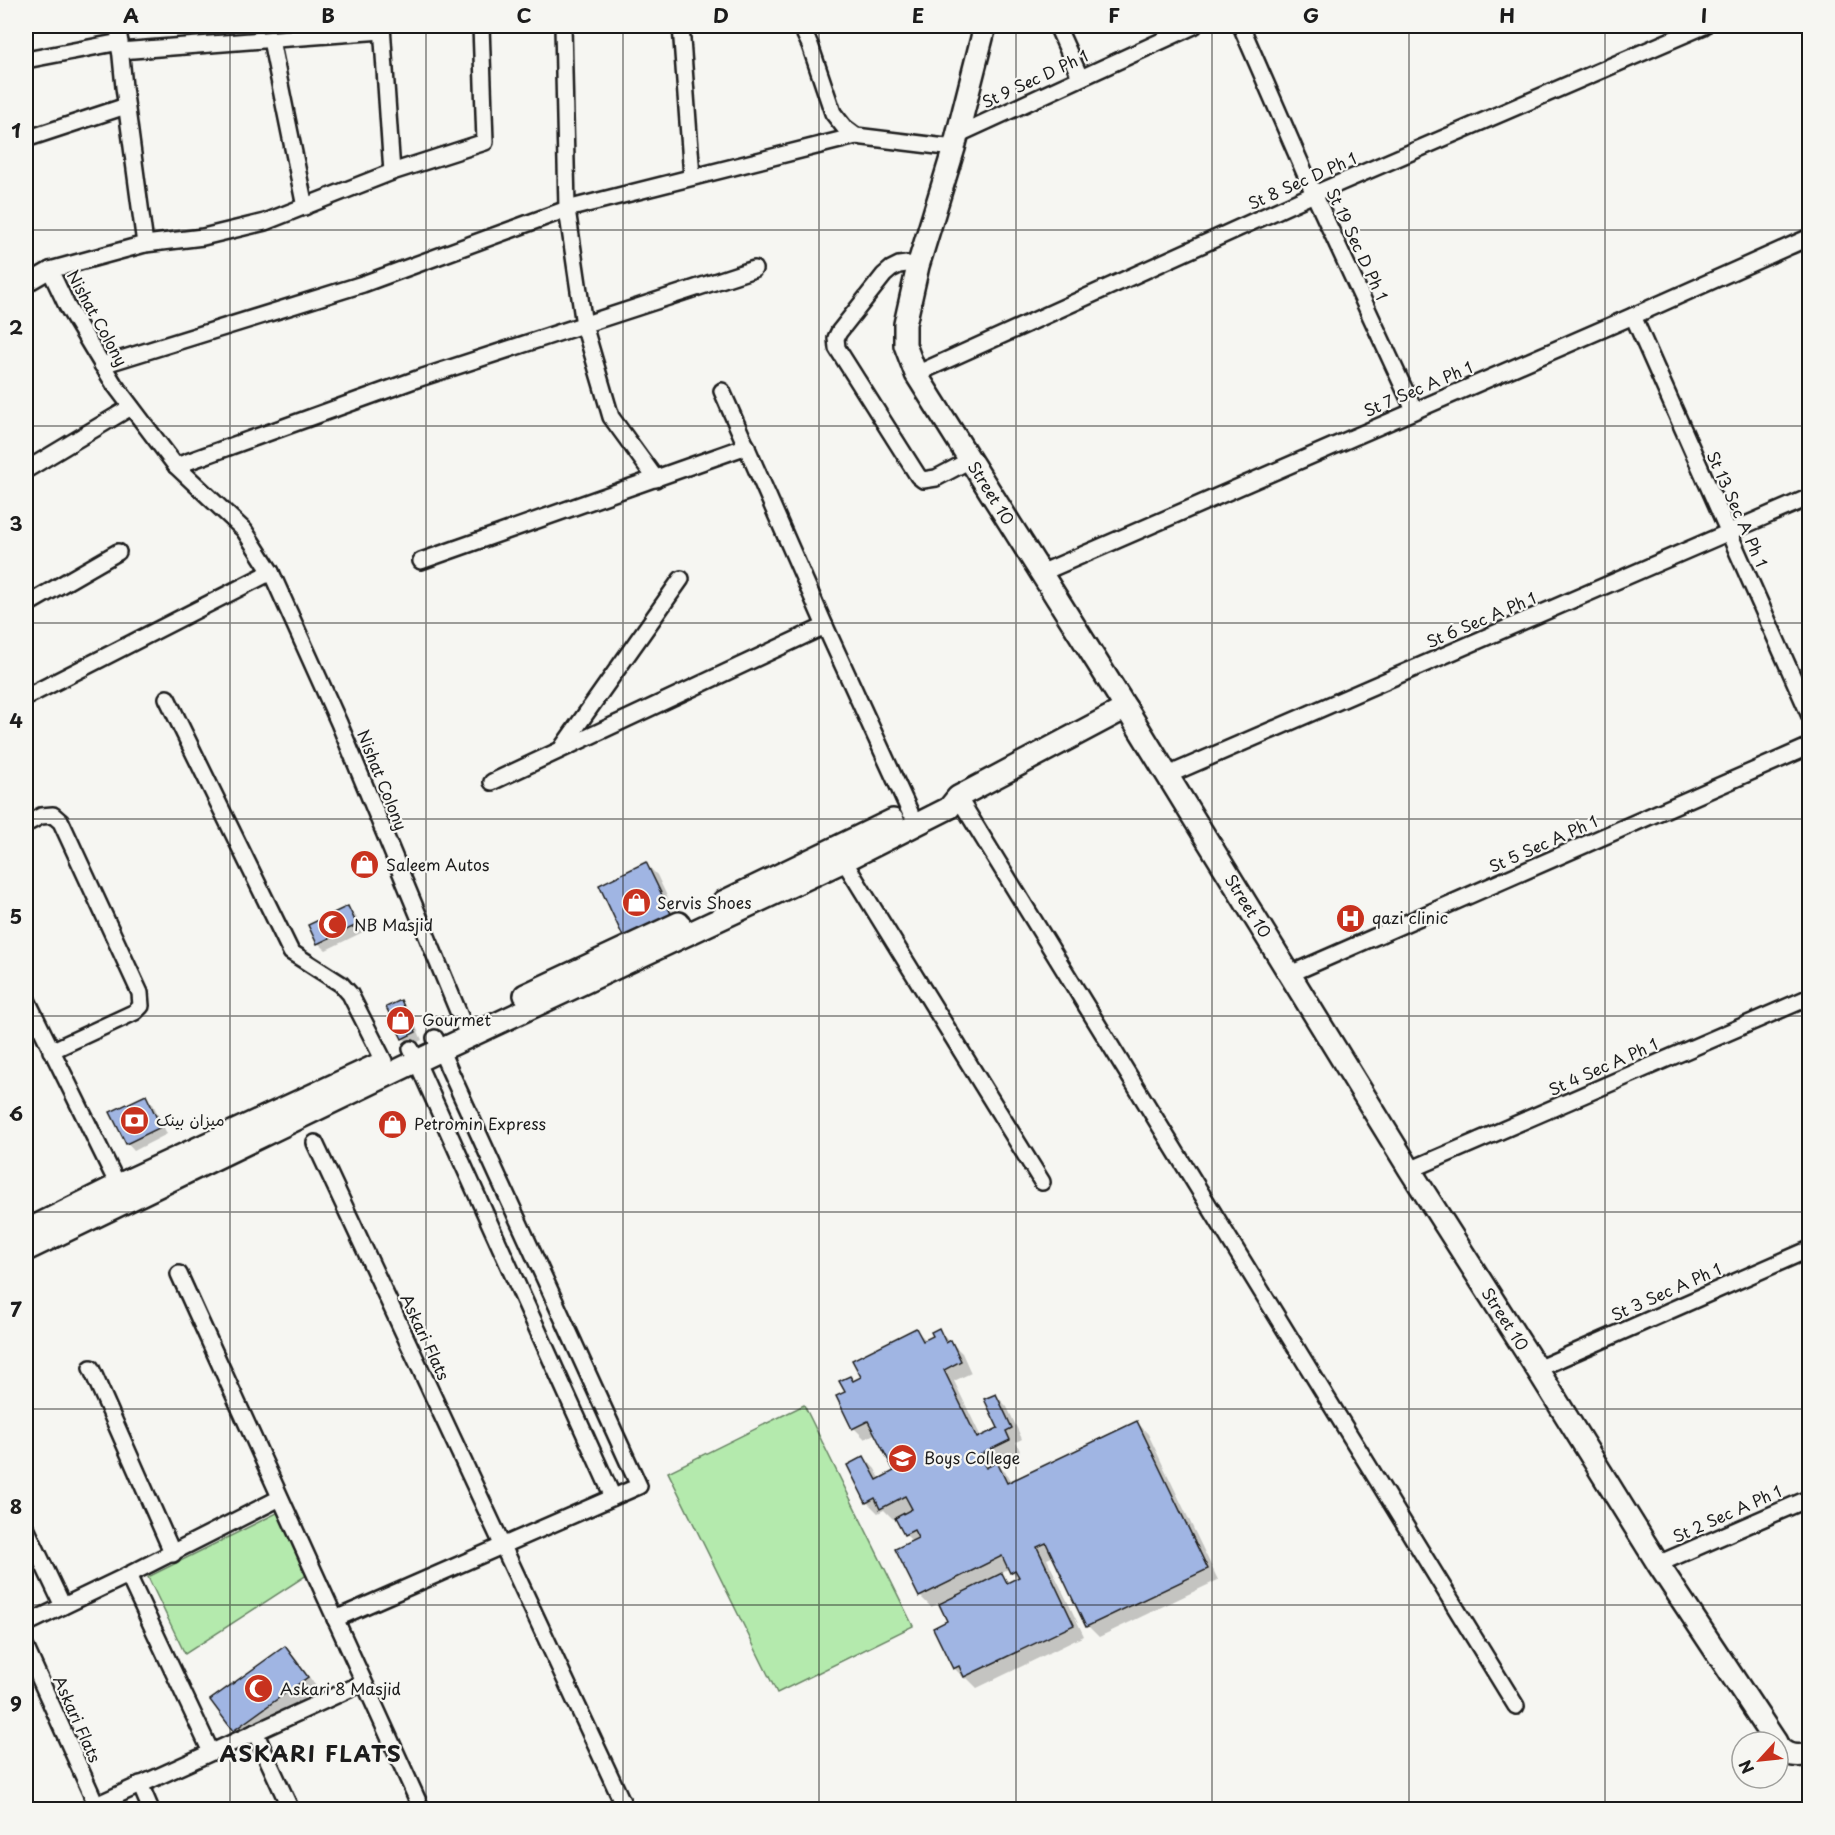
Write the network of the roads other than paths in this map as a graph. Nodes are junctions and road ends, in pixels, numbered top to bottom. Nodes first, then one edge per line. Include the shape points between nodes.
1 (118, 26) edge
2 (481, 26) edge
3 (563, 26) edge
4 (681, 26) edge
5 (801, 26) edge
6 (816, 26) edge
7 (985, 26) edge
8 (1057, 26) edge
9 (1194, 26) edge
10 (1241, 26) edge
11 (1704, 26) edge
12 (382, 28) edge
13 (271, 40) junction
14 (810, 45) junction
15 (120, 46) junction
16 (26, 60) edge
17 (1080, 77) junction
18 (126, 106) junction
19 (856, 136) junction
20 (26, 139) edge
21 (956, 142) junction
22 (392, 172) junction
23 (692, 177) junction
24 (1314, 194) junction
25 (305, 207) junction
26 (567, 209) junction
27 (1809, 237) edge
28 (145, 244) junction
29 (918, 266) junction
30 (754, 269) dead end
31 (50, 270) junction
32 (26, 284) edge
33 (1633, 316) junction
34 (584, 325) junction
35 (102, 366) junction
36 (916, 374) junction
37 (722, 391) dead end
38 (131, 407) junction
39 (1414, 410) junction
40 (747, 446) junction
41 (970, 460) junction
42 (176, 466) junction
43 (26, 470) edge
44 (656, 479) junction
45 (1809, 497) edge
46 (1728, 533) junction
47 (118, 552) dead end
48 (421, 561) dead end
49 (271, 572) junction
50 (1041, 573) junction
51 (681, 579) dead end
52 (26, 605) edge
53 (825, 626) junction
54 (26, 697) edge
55 (167, 698) dead end
56 (1126, 708) junction
57 (1809, 716) edge
58 (1809, 746) edge
59 (561, 748) junction
60 (1168, 775) junction
61 (492, 782) dead end
62 (958, 797) junction
63 (910, 812) junction
64 (26, 824) edge
65 (844, 861) junction
66 (1290, 974) junction
67 (1809, 997) edge
68 (26, 998) edge
69 (466, 1031) junction
70 (438, 1044) junction
71 (51, 1051) junction
72 (414, 1055) junction
73 (384, 1061) junction
74 (315, 1143) dead end
75 (1410, 1170) junction
76 (1042, 1182) dead end
77 (118, 1185) junction
78 (26, 1231) edge
79 (1809, 1249) edge
80 (26, 1250) edge
81 (542, 1273) junction
82 (179, 1274) dead end
83 (518, 1285) junction
84 (91, 1368) dead end
85 (1537, 1369) junction
86 (613, 1497) junction
87 (280, 1498) junction
88 (1809, 1498) edge
89 (26, 1528) edge
90 (503, 1546) junction
91 (172, 1554) junction
92 (1658, 1564) junction
93 (128, 1575) junction
94 (63, 1606) junction
95 (334, 1619) junction
96 (26, 1624) edge
97 (26, 1648) edge
98 (363, 1683) junction
99 (1516, 1706) dead end
100 (1767, 1730) edge
101 (255, 1732) junction
102 (211, 1752) junction
103 (1790, 1754) edge
104 (1809, 1754) edge
105 (140, 1784) junction
106 (90, 1807) edge
107 (151, 1809) edge
108 (291, 1809) edge
109 (422, 1809) edge
110 (626, 1809) edge

1 - 15 street
2 - 22 street, Nishat Colony via 484,142
3 - 26 street
4 - 23 street
5 - 14 street
6 - 14 street
7 - 21 street, Street 10
8 - 17 street
9 - 17 street, St 9 Sec D Ph 1
10 - 24 street, St 19 Sec D Ph 1
11 - 24 street, St 8 Sec D Ph 1
12 - 13 street
12 - 22 street
13 - 15 street
13 - 25 street
14 - 19 street via 833,114
15 - 16 street
15 - 18 street
17 - 21 street, St 9 Sec D Ph 1
18 - 20 street
18 - 28 street
19 - 21 street
19 - 23 street
21 - 29 street, Street 10
22 - 25 street, Nishat Colony
23 - 26 street
24 - 36 street, St 8 Sec D Ph 1
24 - 39 street, St 19 Sec D Ph 1
25 - 28 street, Nishat Colony via 265,222 203,237
26 - 34 street
26 - 35 street via 363,284
27 - 33 street, St 7 Sec A Ph 1
28 - 31 street, Nishat Colony
29 - 36 street, Street 10 via 905,324 905,345
29 - 41 street via 899,265 884,275 839,332 837,348 918,476 923,480 936,478
30 - 34 street
31 - 32 street
31 - 35 street, Nishat Colony
33 - 39 street, St 7 Sec A Ph 1
33 - 46 street, St 13 Sec A Ph 1
34 - 42 street via 417,379
34 - 44 street via 611,417
35 - 38 street, Nishat Colony
36 - 41 street, Street 10
37 - 40 street
38 - 42 street, Nishat Colony
38 - 43 street
39 - 50 street, St 7 Sec A Ph 1
40 - 44 street
40 - 53 street
41 - 50 street, Street 10
42 - 49 street, Nishat Colony via 244,530
44 - 48 street
45 - 46 street, St 6 Sec A Ph 1
46 - 57 street, St 13 Sec A Ph 1
46 - 60 street, St 6 Sec A Ph 1
47 - 52 street
49 - 54 street
49 - 69 street, Nishat Colony via 339,723
50 - 56 street, Street 10
51 - 59 street
53 - 59 street
53 - 63 street
55 - 73 street via 291,952 350,994
56 - 60 street, Street 10
56 - 62 street
58 - 66 street, St 5 Sec A Ph 1
59 - 61 street
60 - 66 street, Street 10
62 - 63 street via 944,796
62 - 65 street via 949,808
62 - 99 street
63 - 69 street
64 - 71 street via 53,815 61,822 140,993 141,1006 135,1012
65 - 69 street
65 - 76 street
66 - 75 street, Street 10
67 - 75 street, St 4 Sec A Ph 1
68 - 71 street
69 - 70 street
70 - 72 street
70 - 81 street
71 - 77 street
72 - 73 street
72 - 80 street
72 - 83 street
73 - 77 street
74 - 90 street, Askari Flats
75 - 85 street, Street 10
77 - 78 street
79 - 85 street, St 3 Sec A Ph 1
81 - 83 street
81 - 86 street via 639,1486
82 - 87 street
83 - 86 street
84 - 91 street
85 - 92 street, Street 10
86 - 90 street
87 - 91 street
87 - 95 street
88 - 92 street, St 2 Sec A Ph 1
89 - 94 street
90 - 95 street
90 - 110 street, Askari Flats
91 - 93 street
92 - 100 street, Street 10
93 - 94 street
93 - 102 street
94 - 96 street
95 - 98 street
97 - 106 street, Askari Flats
98 - 101 street, Askari Flats
98 - 109 street
101 - 102 street, Askari Flats
101 - 108 street
102 - 105 street, Askari Flats
103 - 104 street
105 - 106 street, Askari Flats
105 - 107 street

